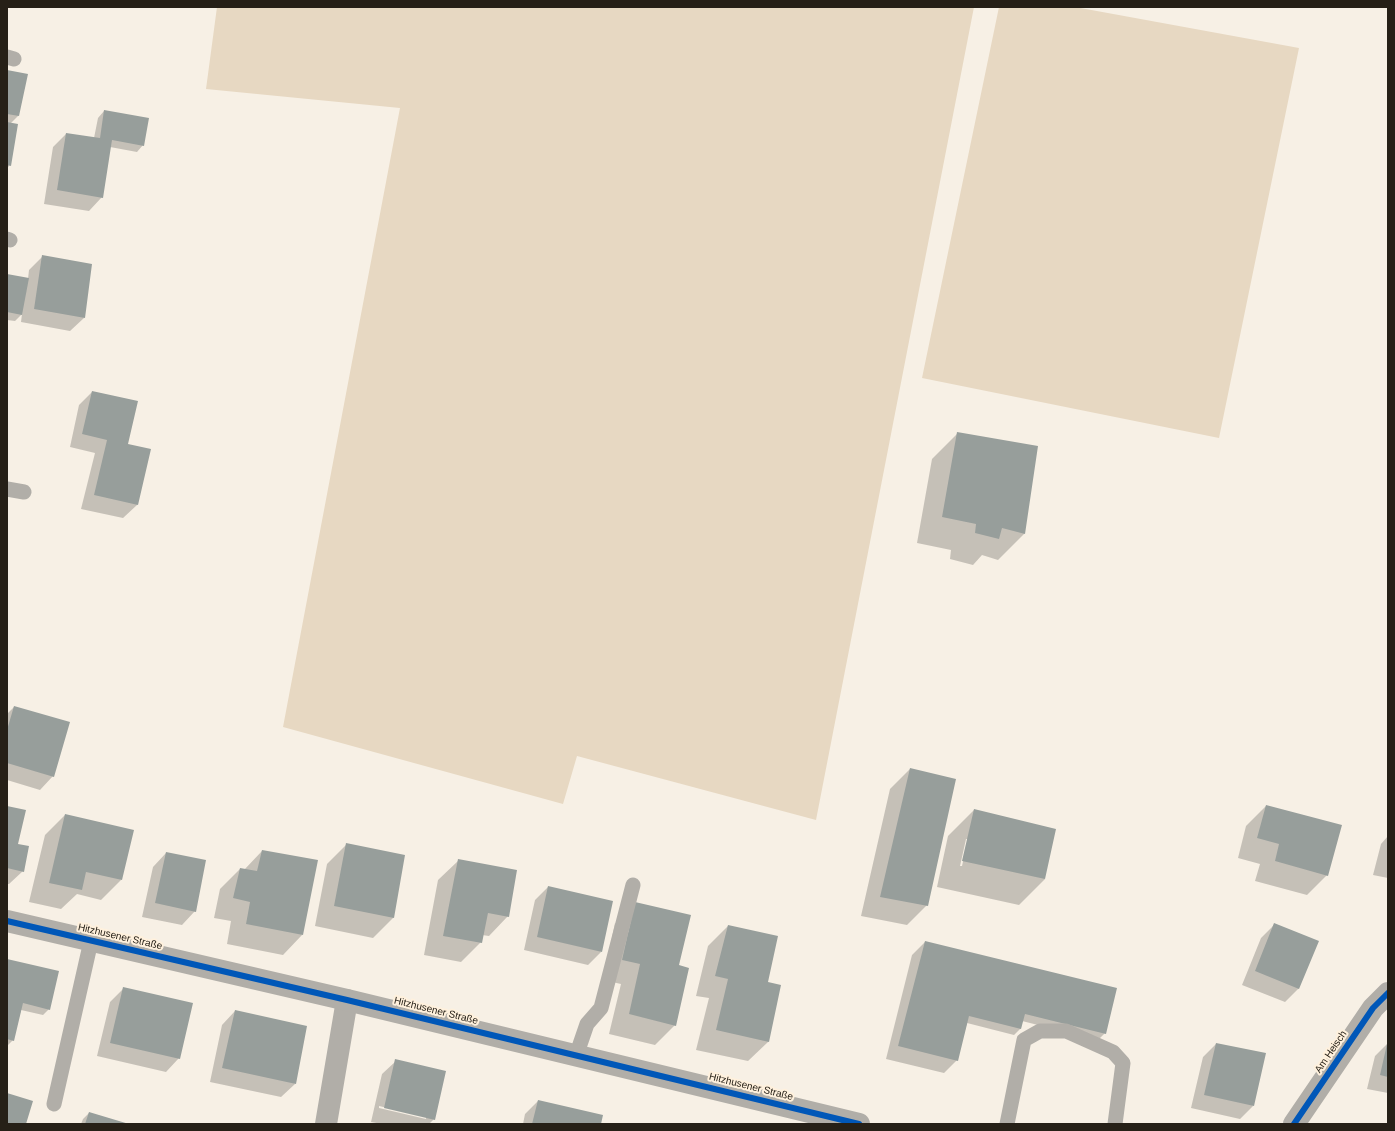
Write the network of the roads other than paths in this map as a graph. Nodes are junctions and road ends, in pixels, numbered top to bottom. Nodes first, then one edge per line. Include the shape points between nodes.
1 (7, 489) edge
2 (24, 492) dead end
3 (633, 885) dead end
4 (7, 921) edge
5 (91, 941) junction
6 (1388, 993) edge
7 (347, 1000) junction
8 (576, 1056) junction
9 (54, 1104) dead end
10 (326, 1124) edge
11 (860, 1124) edge
12 (1007, 1124) edge
13 (1115, 1124) edge
14 (1294, 1124) edge

1 - 2 lane
3 - 8 lane via 601,1008 587,1024
4 - 5 street, Hitzhusener Straße
5 - 7 street, Hitzhusener Straße
5 - 9 lane
6 - 14 street, Am Heisch via 1373,1008
7 - 8 street, Hitzhusener Straße
7 - 10 street
8 - 11 street, Hitzhusener Straße
12 - 13 lane via 1024,1040 1040,1031 1066,1031 1113,1052 1123,1063

